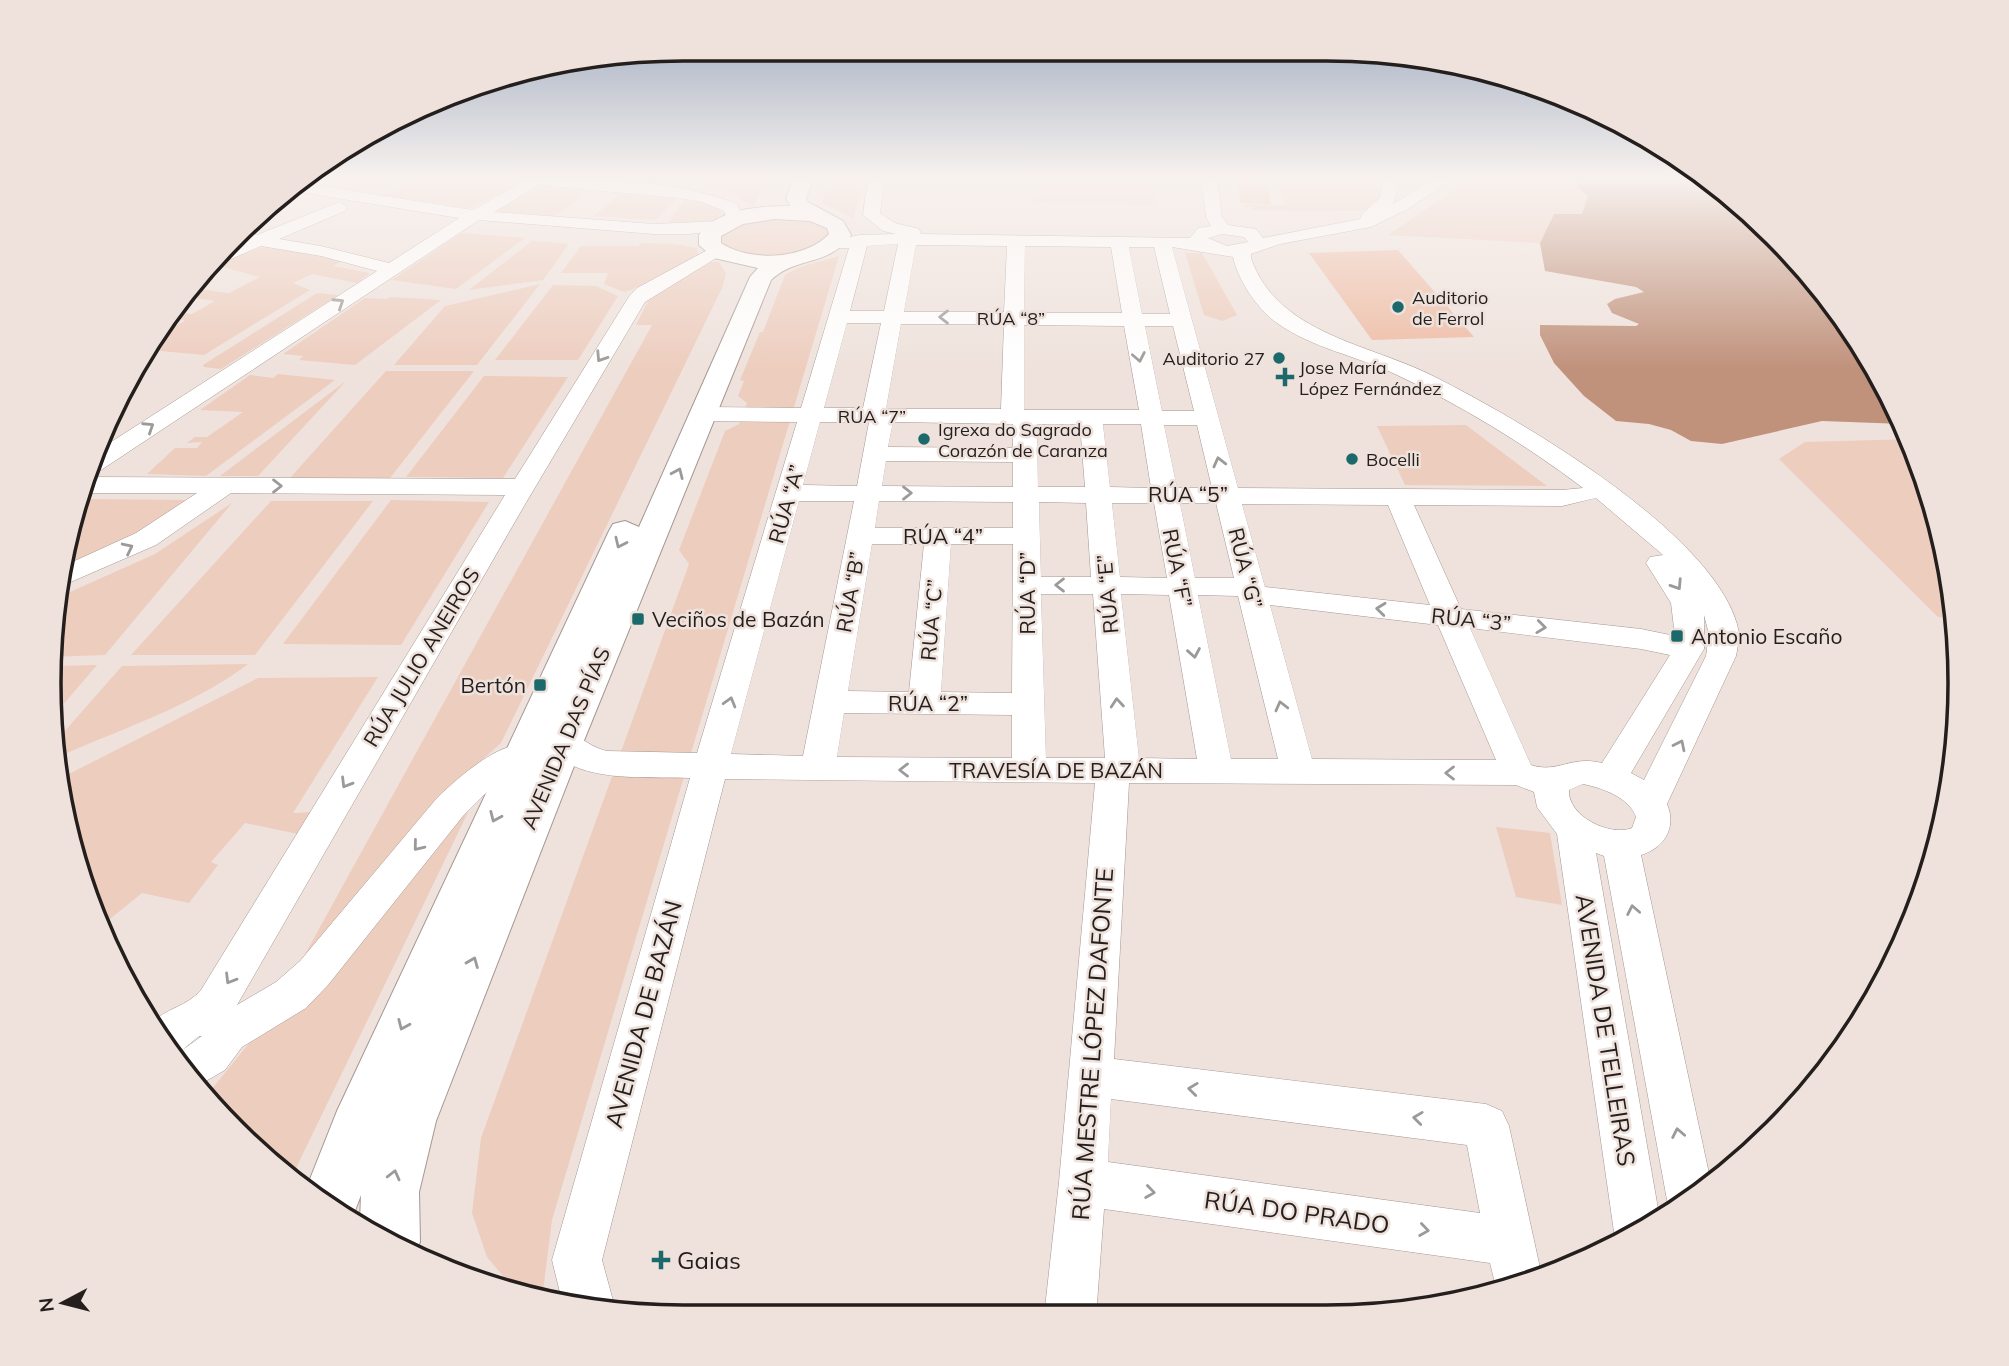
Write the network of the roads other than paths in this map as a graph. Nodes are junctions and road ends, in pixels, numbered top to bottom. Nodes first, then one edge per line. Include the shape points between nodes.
1 (1162, 242) edge
2 (266, 243) edge
3 (433, 243) edge
4 (719, 243) edge
5 (725, 243) edge
6 (728, 243) edge
7 (832, 243) edge
8 (849, 243) edge
9 (859, 243) edge
10 (912, 243) edge
11 (1016, 243) edge
12 (1119, 243) edge
13 (1212, 243) edge
14 (1249, 243) edge
15 (827, 248) junction
16 (791, 259) junction
17 (393, 269) junction
18 (839, 317) junction
19 (892, 317) junction
20 (1014, 318) junction
21 (1132, 318) junction
22 (1183, 320) junction
23 (704, 414) junction
24 (812, 415) junction
25 (877, 416) junction
26 (1019, 417) junction
27 (1091, 417) junction
28 (1151, 418) junction
29 (1208, 418) junction
30 (875, 454) junction
31 (1025, 455) junction
32 (104, 457) edge
33 (93, 485) edge
34 (225, 486) junction
35 (522, 487) junction
36 (789, 492) junction
37 (868, 493) junction
38 (1026, 493) junction
39 (1098, 494) junction
40 (1165, 494) junction
41 (1227, 494) junction
42 (1586, 495) junction
43 (1397, 496) junction
44 (860, 536) junction
45 (938, 536) junction
46 (1026, 536) junction
47 (71, 573) edge
48 (1027, 585) junction
49 (1107, 586) junction
50 (1182, 586) junction
51 (1252, 591) junction
52 (1448, 617) junction
53 (1689, 649) junction
54 (830, 702) junction
55 (924, 703) junction
56 (1027, 704) junction
57 (543, 748) junction
58 (711, 767) junction
59 (818, 769) junction
60 (1029, 770) junction
61 (1118, 771) junction
62 (1216, 771) junction
63 (1298, 772) junction
64 (1518, 773) junction
65 (1611, 777) junction
66 (1553, 785) junction
67 (1649, 806) junction
68 (1574, 829) junction
69 (1619, 844) junction
70 (216, 1025) junction
71 (183, 1051) edge
72 (1090, 1076) junction
73 (1083, 1182) junction
74 (1688, 1187) edge
75 (332, 1195) edge
76 (1636, 1221) edge
77 (390, 1231) edge
78 (1515, 1263) edge
79 (586, 1297) edge
80 (1071, 1305) edge

1 - 22 street, RÚA “G”
2 - 17 street
3 - 17 street
4 -> 35 street, RÚA JULIO ANEIROS via 637,299
5 -> 57 highway, AVENIDA DAS PÍAS via 741,268 741,277
6 - 16 highway via 761,261
7 - 15 highway
8 - 15 street
9 - 18 street, RÚA “A”
10 - 19 street, RÚA “B”
11 - 20 street, RÚA “D”
12 - 21 street, RÚA “F”
13 - 42 street via 1249,307 1266,323 1436,401
67 -> 14 street via 1721,656 1724,632 1707,590 1634,513 1590,481 1454,396 1286,321 1269,306 1245,268 1241,258
15 - 16 highway
16 - 23 highway, AVENIDA DAS PÍAS via 775,264 761,277
32 -> 17 street
18 - 19 street, RÚA “8”
18 - 24 street, RÚA “A”
20 -> 19 street, RÚA “8”
19 - 25 street, RÚA “B”
20 - 21 street, RÚA “8”
20 - 26 street, RÚA “D”
21 - 22 street, RÚA “8”
21 -> 28 street, RÚA “F”
22 - 29 street, RÚA “G”
23 - 24 street, RÚA “7”
57 -> 23 highway, AVENIDA DAS PÍAS
24 - 25 street, RÚA “7”
24 - 36 street, RÚA “A”
25 - 26 street, RÚA “7”
25 - 30 street, RÚA “B”
26 - 27 street, RÚA “7”
26 - 31 street, RÚA “D”
27 - 28 street, RÚA “7”
27 - 39 street, RÚA “E”
28 - 29 street, RÚA “7”
28 - 40 street, RÚA “F”
41 -> 29 street, RÚA “G”
30 - 31 street
30 - 37 street, RÚA “B”
31 - 38 street, RÚA “D”
33 - 34 street
34 -> 35 street
47 -> 34 street via 146,538
35 -> 70 street, RÚA JULIO ANEIROS via 216,1003
36 - 37 street, RÚA “5”
58 -> 36 street, RÚA “A”
37 -> 38 street, RÚA “5”
37 - 44 street, RÚA “B”
38 - 39 street, RÚA “5”
38 - 46 street, RÚA “D”
39 - 40 street, RÚA “5”
39 - 49 street, RÚA “E”
40 - 41 street, RÚA “5”
40 - 50 street, RÚA “F”
41 - 43 street, RÚA “5”
41 - 51 street, RÚA “G”
42 - 43 street, RÚA “5”
42 -> 53 street via 1615,517 1681,588 1693,627
43 - 52 street
44 - 45 street, RÚA “4”
44 - 54 street, RÚA “B”
45 - 46 street, RÚA “4”
45 - 55 street, RÚA “C”
46 - 48 street, RÚA “D”
49 -> 48 street, RÚA “3”
48 - 56 street, RÚA “D”
49 - 50 street, RÚA “3”
61 -> 49 street, RÚA “E”
50 - 51 street, RÚA “3”
50 -> 62 street, RÚA “F”
52 -> 51 street, RÚA “3”
63 -> 51 street, RÚA “G”
52 -> 53 street, RÚA “3” via 1655,640
52 - 64 street
53 - 65 street
54 - 55 street, RÚA “2”
54 - 59 street, RÚA “B”
55 - 56 street, RÚA “2”
56 - 60 street, RÚA “D”
57 - 58 street, TRAVESÍA DE BAZÁN via 596,762
57 -> 70 street via 475,783 450,807 291,995
57 -> 75 highway, AVENIDA DAS PÍAS via 357,1130
77 -> 57 highway, AVENIDA DAS PÍAS via 390,1192 408,1121
58 - 59 street, TRAVESÍA DE BAZÁN
58 - 79 street, AVENIDA DE BAZÁN via 577,1260
60 -> 59 street, TRAVESÍA DE BAZÁN
60 - 61 street, TRAVESÍA DE BAZÁN
61 - 62 street, TRAVESÍA DE BAZÁN
61 - 72 street, RÚA MESTRE LÓPEZ DAFONTE
62 - 63 street, TRAVESÍA DE BAZÁN
64 -> 63 street, TRAVESÍA DE BAZÁN
64 - 66 street, TRAVESÍA DE BAZÁN
65 - 66 street via 1570,774
65 - 67 street via 1640,794
66 - 68 street via 1554,807
67 - 69 street via 1654,818 1646,837
68 - 69 street
68 - 76 street, AVENIDA DE TELLEIRAS
74 -> 69 street, AVENIDA DE TELLEIRAS
70 - 71 street, RÚA JULIO ANEIROS via 216,1051 207,1060
72 - 73 street, RÚA MESTRE LÓPEZ DAFONTE
78 -> 72 street via 1486,1126
73 -> 78 street, RÚA DO PRADO
73 - 80 street, RÚA MESTRE LÓPEZ DAFONTE

